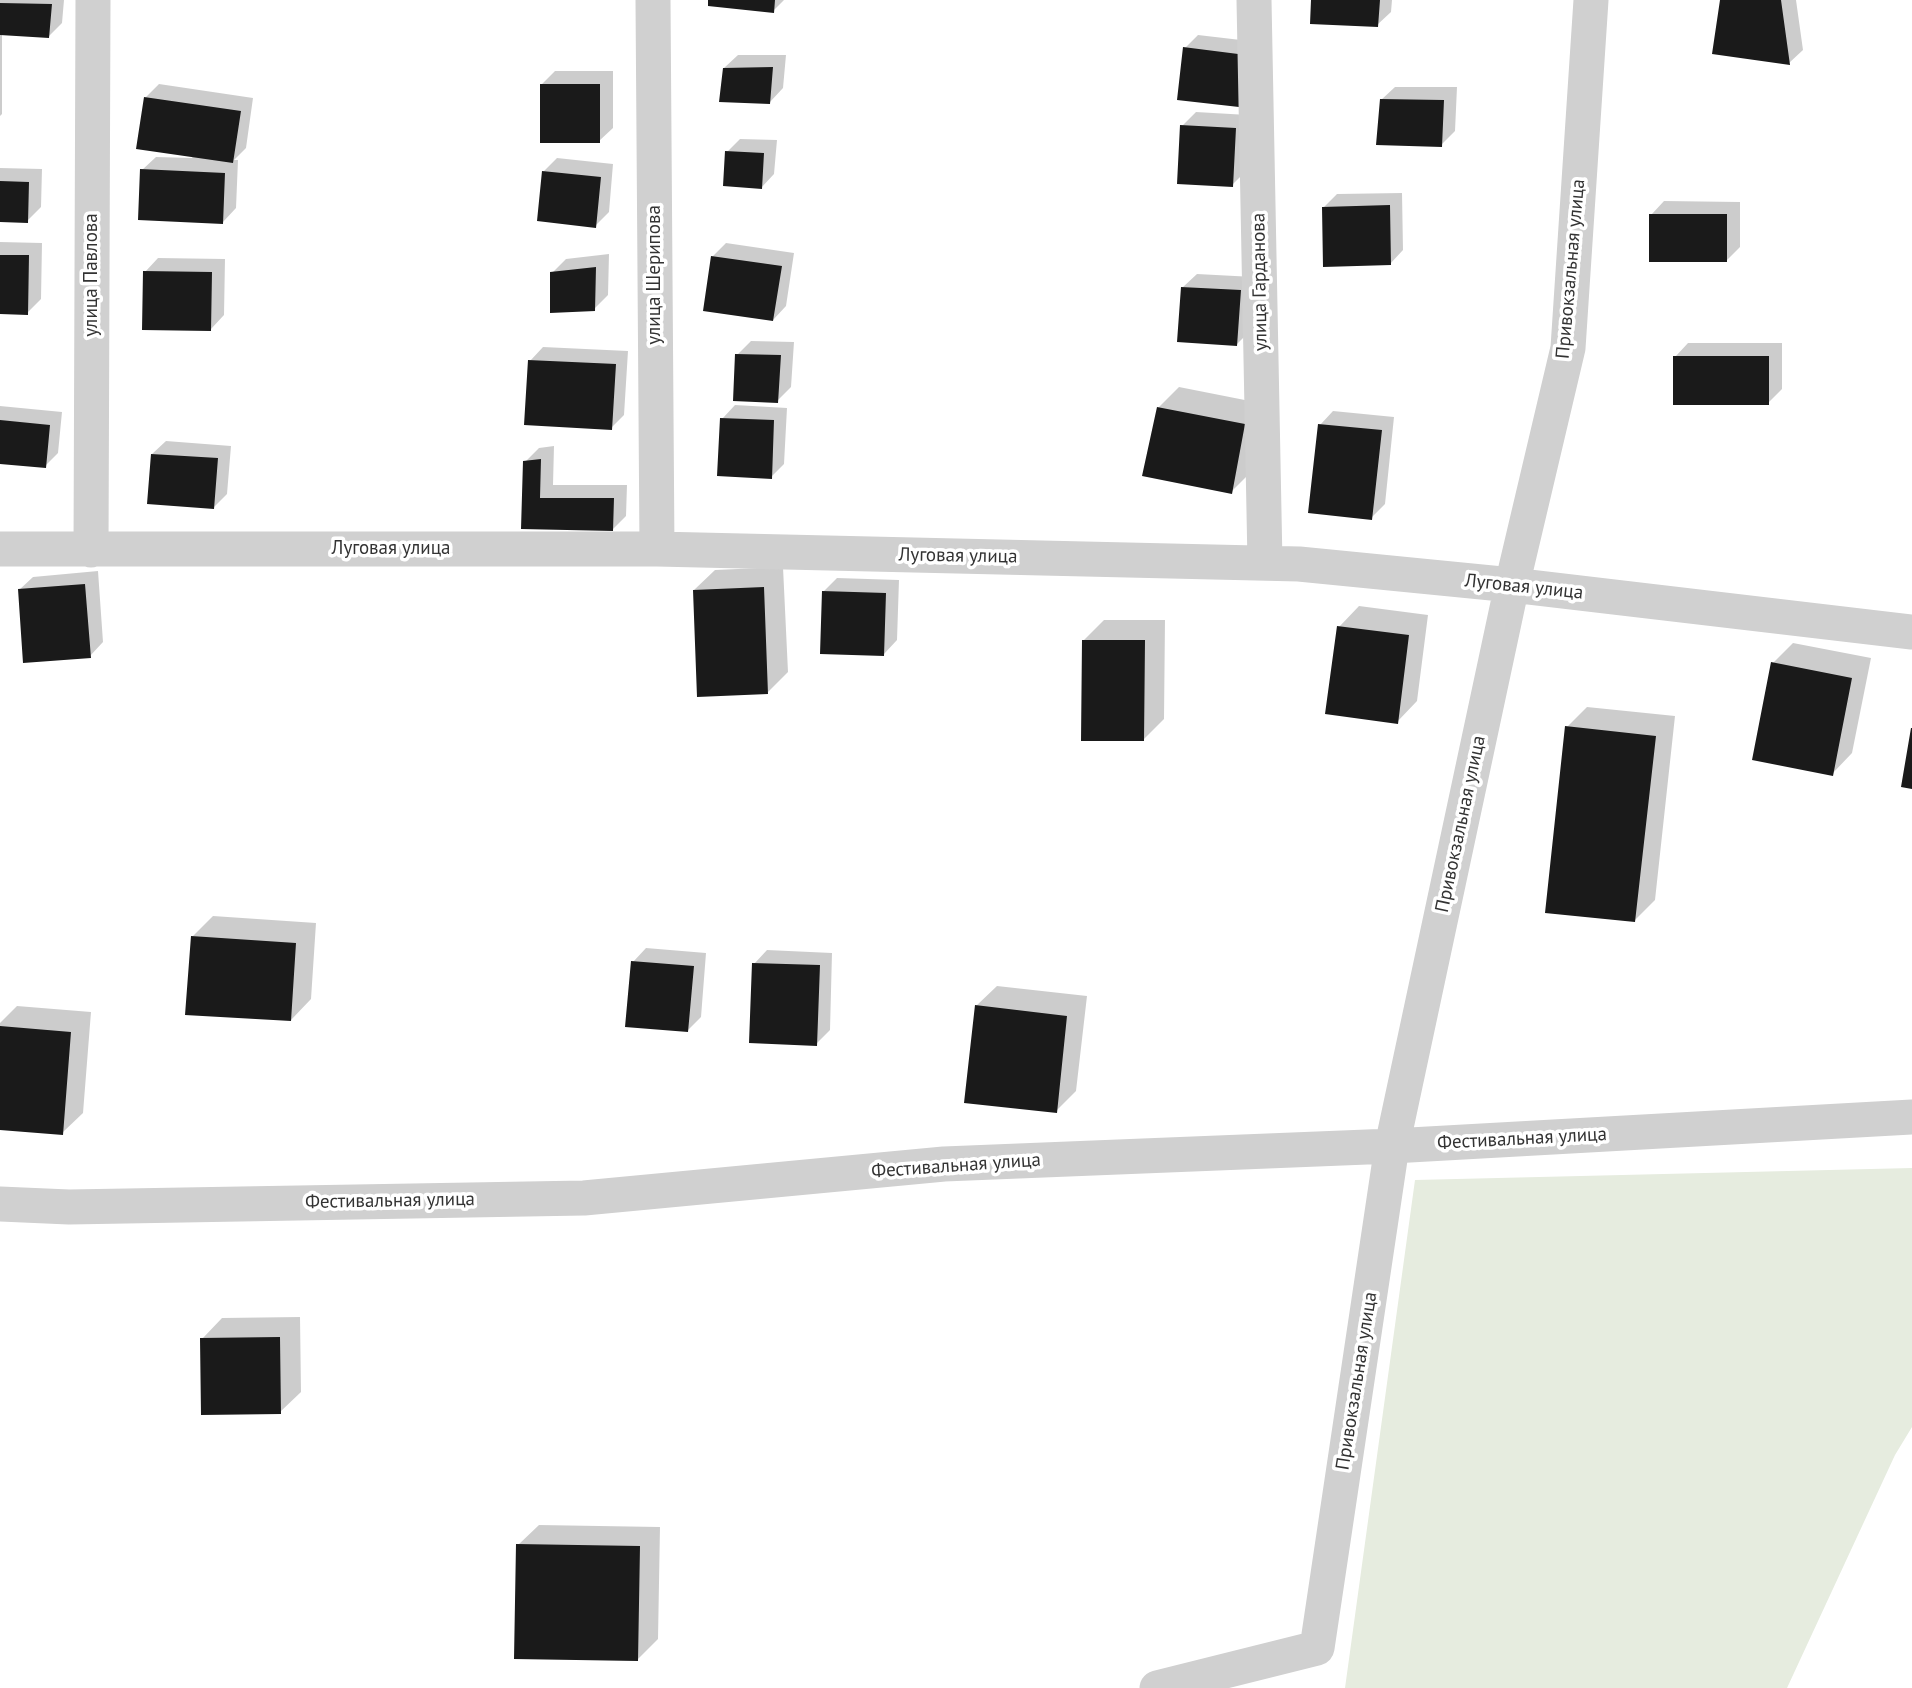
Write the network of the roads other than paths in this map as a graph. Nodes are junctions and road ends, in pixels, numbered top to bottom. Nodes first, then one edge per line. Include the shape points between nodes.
1 (93, 0) edge
2 (653, 0) edge
3 (1254, 0) edge
4 (1591, 0) edge
5 (0, 549) edge
6 (657, 549) junction
7 (90, 550) junction
8 (1265, 563) junction
9 (1512, 585) junction
10 (1912, 632) edge
11 (1912, 1117) edge
12 (1392, 1146) junction
13 (0, 1204) edge
14 (1157, 1688) edge

1 - 7 street, улица Павлова
2 - 6 street, улица Шерипова
3 - 8 street, улица Гарданова
4 - 9 street, Привокзальная улица via 1567,348
5 - 7 street, Луговая улица
6 - 7 street, Луговая улица
6 - 8 street, Луговая улица
8 - 9 street, Луговая улица
9 - 10 street, Луговая улица
9 - 12 street, Привокзальная улица
11 - 12 street, Фестивальная улица
12 - 13 street, Фестивальная улица via 944,1164 584,1198 69,1207
12 - 14 street, Привокзальная улица via 1317,1648

